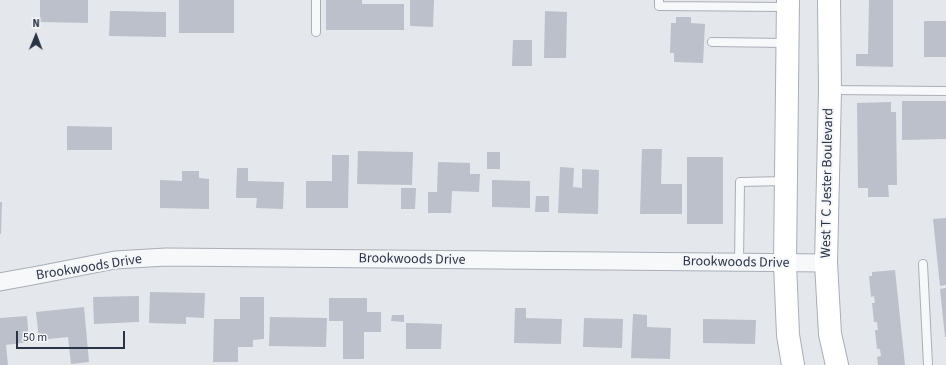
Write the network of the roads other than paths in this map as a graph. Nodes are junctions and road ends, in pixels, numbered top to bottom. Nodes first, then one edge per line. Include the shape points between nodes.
1 (316, 0) edge
2 (658, 0) edge
3 (829, 0) edge
4 (762, 3) edge
5 (788, 3) edge
6 (316, 32) dead end
7 (712, 42) dead end
8 (788, 43) junction
9 (830, 90) junction
10 (946, 91) edge
11 (787, 181) junction
12 (740, 263) junction
13 (826, 263) junction
14 (785, 264) junction
15 (923, 264) dead end
16 (0, 282) edge
17 (793, 365) edge
18 (837, 365) edge
19 (928, 365) edge

1 - 6 lane
2 - 4 lane via 658,6
3 - 9 main road, West T C Jester Boulevard
4 - 5 lane
5 - 8 main road
7 - 8 lane
8 - 11 main road
9 - 10 lane
9 - 13 main road, West T C Jester Boulevard
11 - 12 lane via 740,182
11 - 14 main road
12 - 14 street, Brookwoods Drive
12 - 16 street, Brookwoods Drive via 166,257 115,260
13 - 14 street, Brookwoods Drive
13 - 18 main road, West T C Jester Boulevard via 830,334
14 - 17 main road via 788,335
15 - 19 lane

